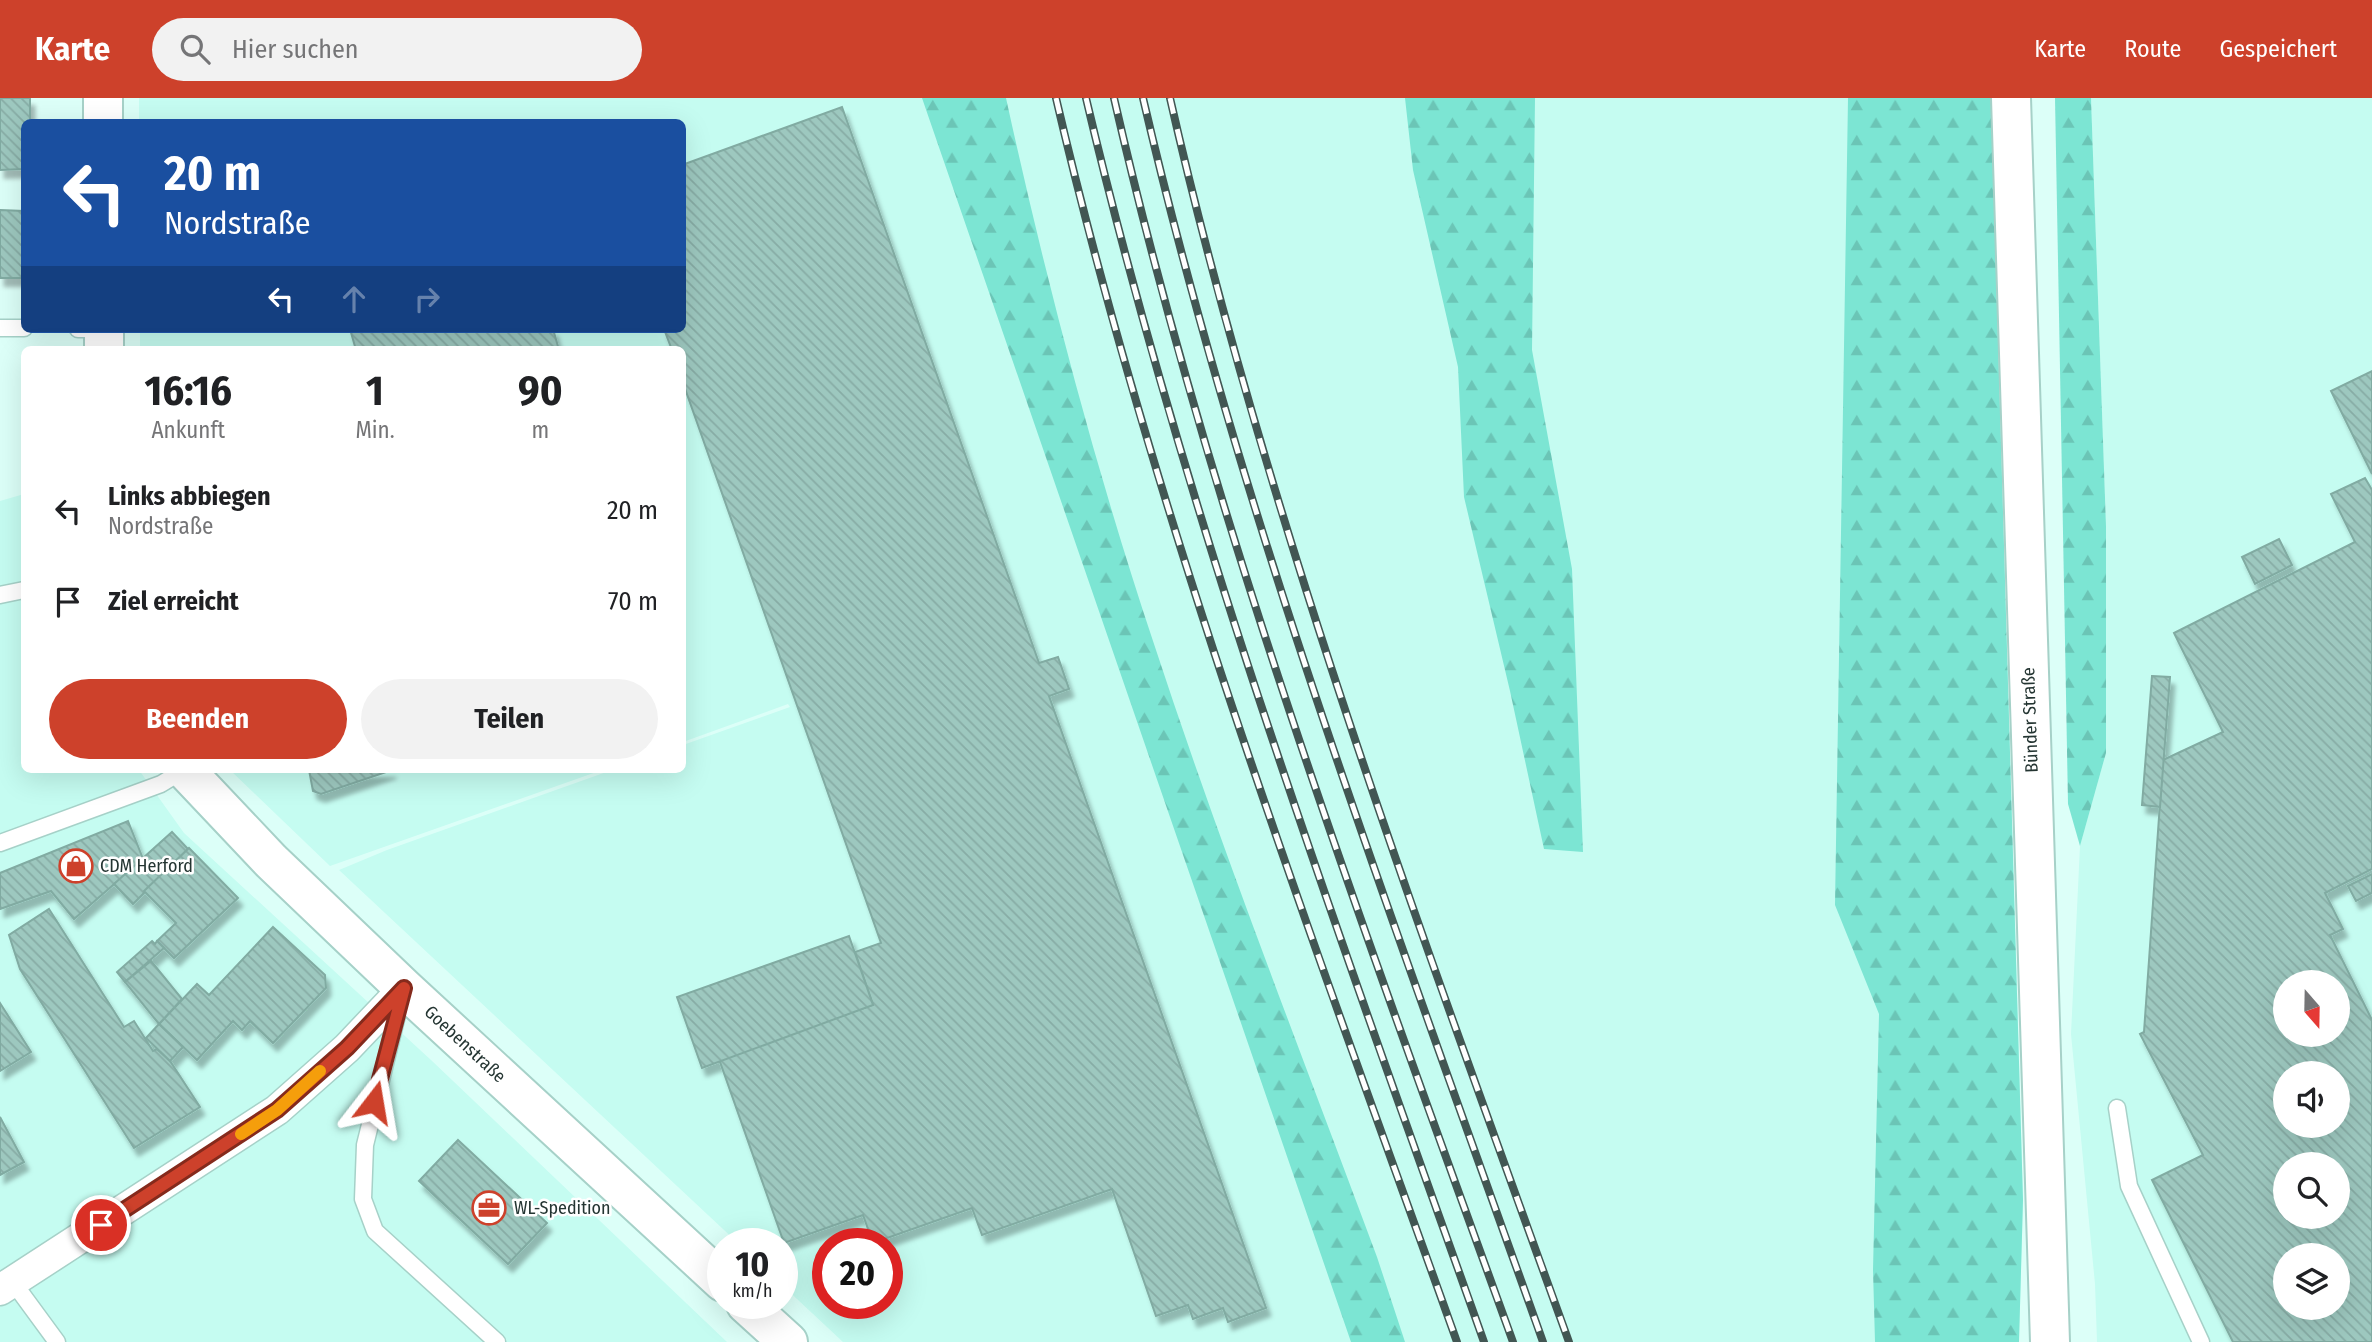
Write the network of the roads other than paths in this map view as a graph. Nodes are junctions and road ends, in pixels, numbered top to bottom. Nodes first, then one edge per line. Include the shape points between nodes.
1 (103, 98) edge
2 (2011, 98) edge
3 (103, 119) edge
4 (0, 328) edge
5 (21, 328) edge
6 (21, 591) edge
7 (0, 595) edge
8 (180, 773) edge
9 (188, 773) edge
10 (0, 843) edge
11 (404, 988) junction
12 (2117, 1108) dead end
13 (707, 1267) edge
14 (6, 1286) edge
15 (763, 1319) edge
16 (57, 1342) edge
17 (497, 1342) edge
18 (788, 1342) edge
19 (2050, 1342) edge
20 (2201, 1342) edge

1 - 3 street
2 - 19 street, Bünder Straße
4 - 5 lane
6 - 7 lane
8 - 10 lane
9 - 11 street, Goebenstraße via 271,861
11 - 13 street, Goebenstraße
11 - 14 street via 347,1048 277,1110
11 - 17 lane via 365,1145 363,1199 375,1231
12 - 20 lane via 2129,1186
14 - 16 lane
15 - 18 street

